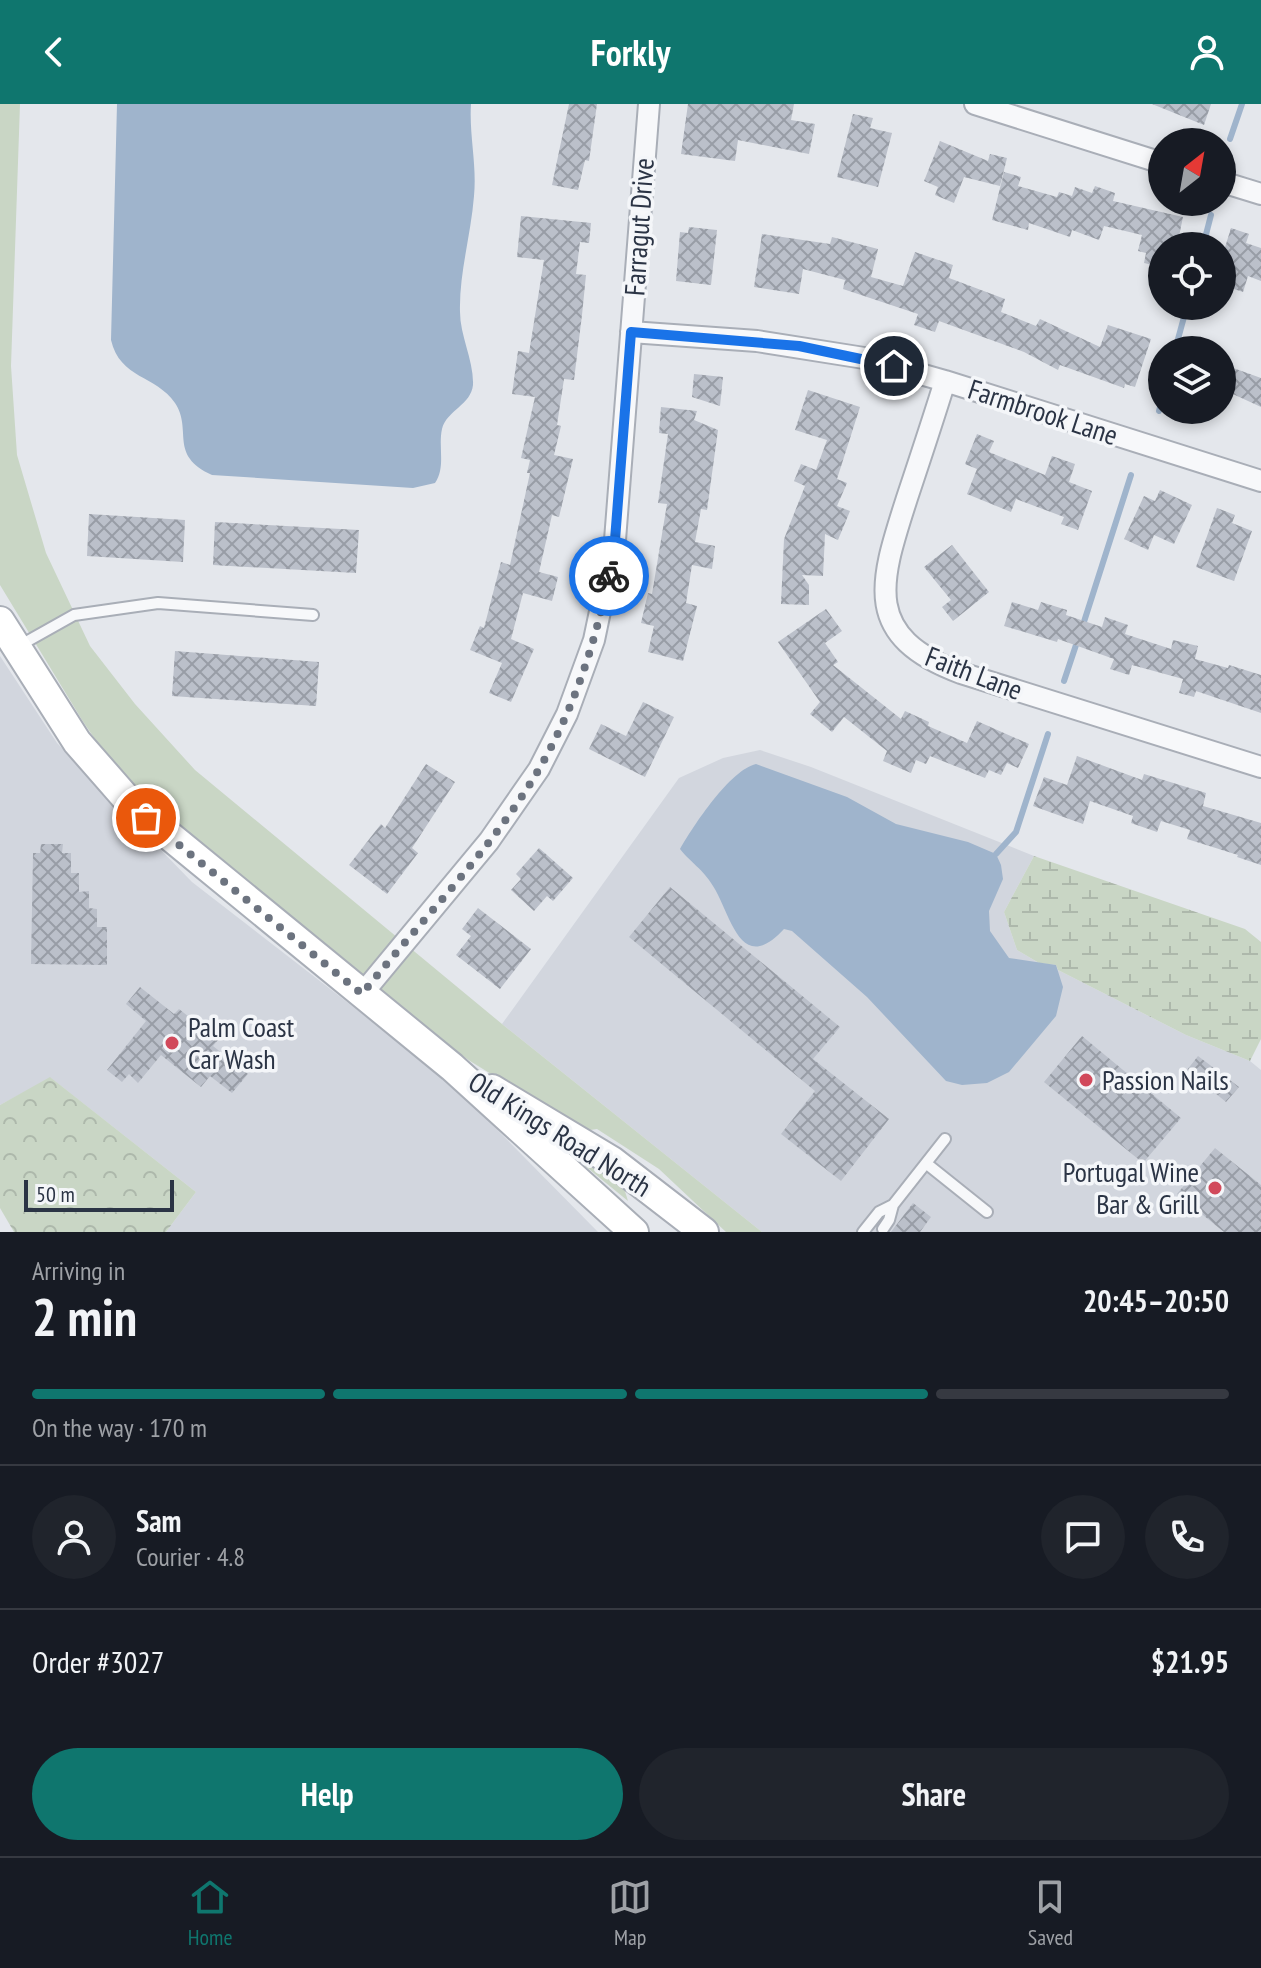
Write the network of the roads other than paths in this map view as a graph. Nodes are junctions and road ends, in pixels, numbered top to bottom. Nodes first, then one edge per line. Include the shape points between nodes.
1 (649, 104) edge
2 (975, 104) edge
3 (1148, 159) edge
4 (1236, 186) edge
5 (1261, 194) edge
6 (631, 332) junction
7 (945, 381) junction
8 (1261, 481) edge
9 (313, 615) dead end
10 (0, 621) edge
11 (16, 648) junction
12 (1261, 767) edge
13 (362, 994) junction
14 (452, 1067) junction
15 (945, 1139) dead end
16 (927, 1164) junction
17 (893, 1205) junction
18 (987, 1212) dead end
19 (883, 1229) dead end
20 (634, 1232) edge
21 (704, 1232) edge
22 (863, 1232) edge

1 - 6 street, Farragut Drive
2 - 3 street
4 - 5 street
6 - 7 street, Farmbrook Lane via 799,346
6 - 13 street, Farragut Drive via 615,540 582,678 539,769 511,812
7 - 8 street, Farmbrook Lane
7 - 12 street, Faith Lane via 885,577 888,610 907,643 929,660 961,673
9 - 11 lane via 158,603 69,617
10 - 11 street, Old Kings Road North
11 - 13 street, Old Kings Road North via 77,742 133,806
13 - 14 street, Old Kings Road North
14 - 20 street, Old Kings Road North
14 - 21 street, Old Kings Road North via 612,1161
15 - 16 lane
16 - 17 lane
16 - 18 lane
17 - 19 lane
17 - 22 lane via 879,1212

